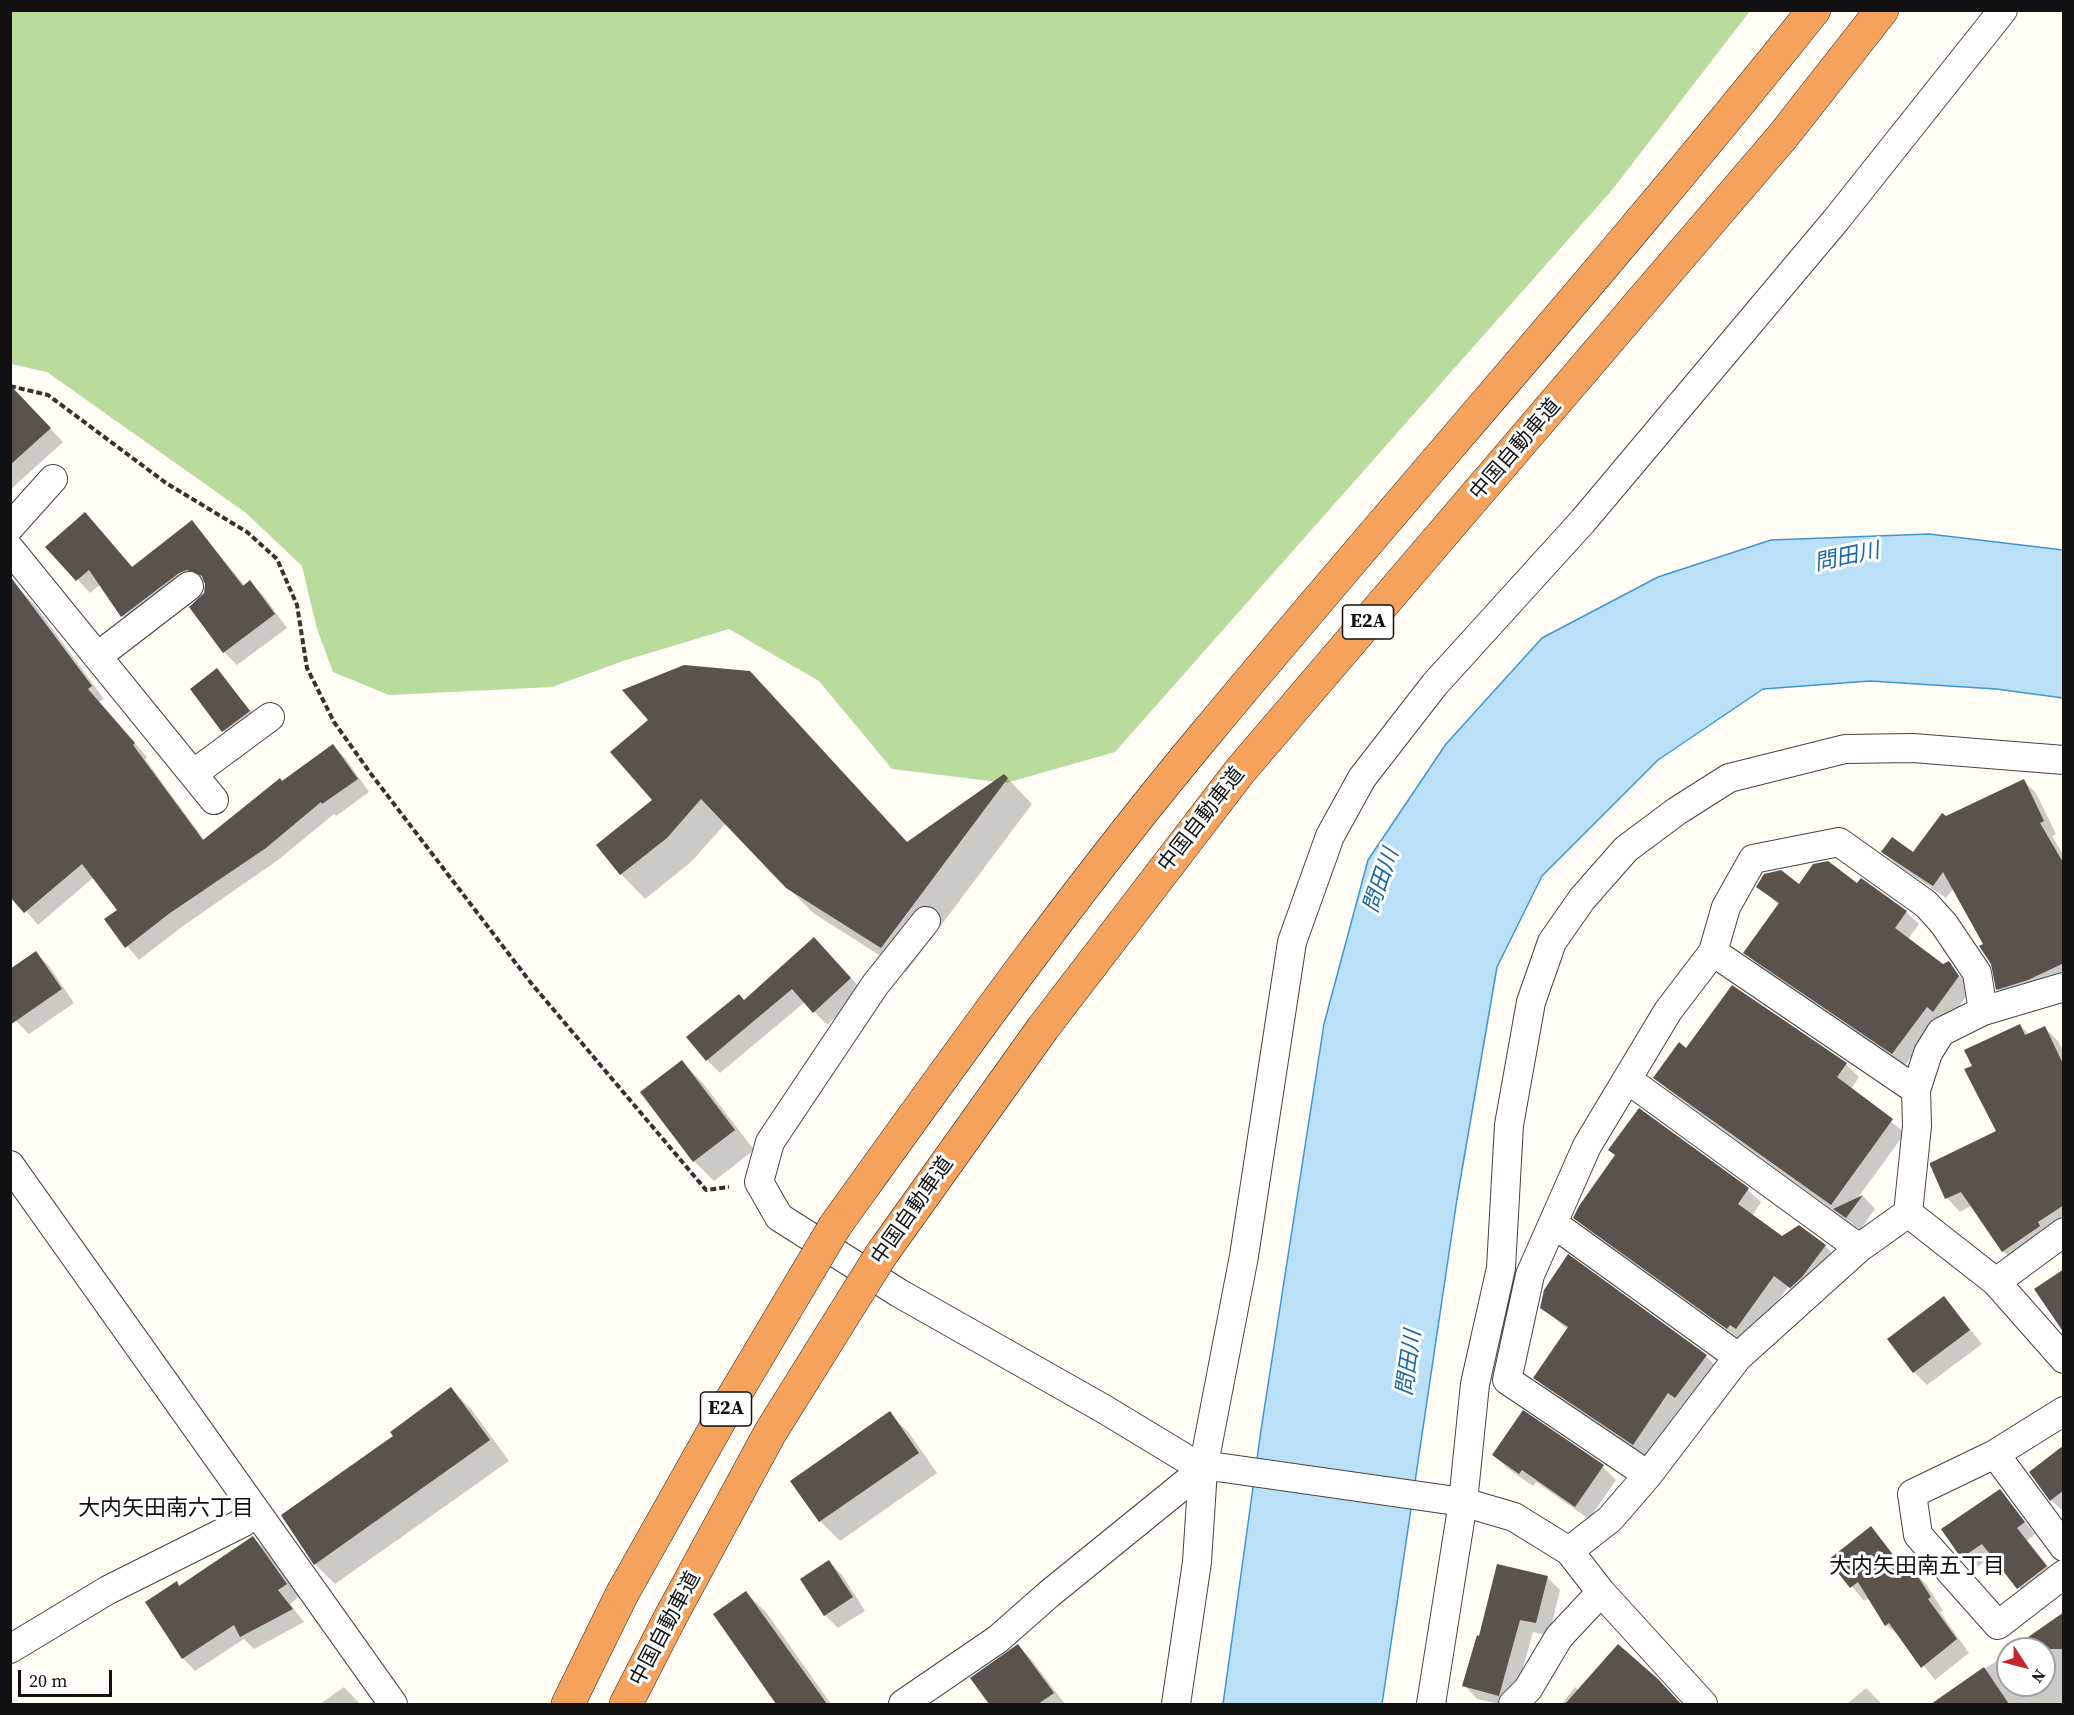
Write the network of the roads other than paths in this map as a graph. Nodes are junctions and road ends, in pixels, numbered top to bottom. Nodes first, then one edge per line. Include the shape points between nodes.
1 (1814, 10) edge
2 (1882, 10) edge
3 (2003, 10) edge
4 (53, 479) dead end
5 (10, 526) edge
6 (10, 549) edge
7 (189, 586) dead end
8 (98, 656) junction
9 (270, 717) dead end
10 (2064, 760) edge
11 (193, 774) junction
12 (214, 800) dead end
13 (926, 921) dead end
14 (1713, 952) junction
15 (2064, 987) edge
16 (1983, 1011) junction
17 (1627, 1079) junction
18 (1916, 1090) junction
19 (15, 1180) edge
20 (1908, 1213) junction
21 (1554, 1224) junction
22 (2064, 1232) edge
23 (1859, 1248) junction
24 (1996, 1282) junction
25 (1738, 1357) junction
26 (2064, 1359) edge
27 (2064, 1411) edge
28 (1995, 1454) junction
29 (1210, 1468) junction
30 (1648, 1475) junction
31 (1455, 1501) junction
32 (256, 1512) junction
33 (2064, 1547) edge
34 (1569, 1551) junction
35 (2064, 1574) edge
36 (1601, 1592) junction
37 (10, 1649) edge
38 (393, 1704) edge
39 (568, 1704) edge
40 (626, 1704) edge
41 (903, 1704) edge
42 (1176, 1704) edge
43 (1431, 1704) edge
44 (1513, 1704) edge
45 (1703, 1704) edge

1 - 39 highway, E2A, bridge via 1520,366 1206,733 1015,976 835,1226 724,1411 622,1594
2 - 40 highway, 中国自動車道 / E2A, bridge via 1768,154 1240,771 1043,1028 881,1255 770,1433
3 - 29 street via 1836,220 1583,521 1435,684 1362,778 1335,827 1292,942
4 - 5 street
6 - 8 street
7 - 8 street
8 - 11 street
9 - 11 street
10 - 31 street via 1913,748 1845,749 1780,763 1729,778 1677,811 1626,849 1582,899 1552,942 1531,1002 1509,1125 1501,1268
11 - 12 street
13 - 29 street via 875,985 770,1142 759,1182 778,1217 899,1293
14 - 16 street via 1726,907 1753,859 1839,842 1926,904 1944,924 1977,973
14 - 17 street via 1668,1011
14 - 18 street
15 - 16 street
16 - 18 street via 1941,1032 1928,1053
17 - 21 street via 1587,1146
17 - 23 street
18 - 20 street via 1917,1126
19 - 32 street
20 - 23 street
20 - 24 street
21 - 25 street
21 - 30 street via 1530,1275 1508,1380
22 - 24 street
23 - 25 street
24 - 26 street
25 - 30 street
27 - 28 street
28 - 33 street
28 - 35 street via 1912,1494 1918,1535 1998,1625
29 - 31 street
29 - 41 street via 1049,1594 998,1640
29 - 42 street
30 - 34 street via 1610,1519
31 - 34 street via 1514,1517
31 - 43 street
32 - 37 street via 244,1522 108,1590
32 - 38 street
34 - 36 street
36 - 44 street via 1558,1637 1528,1689
36 - 45 street

